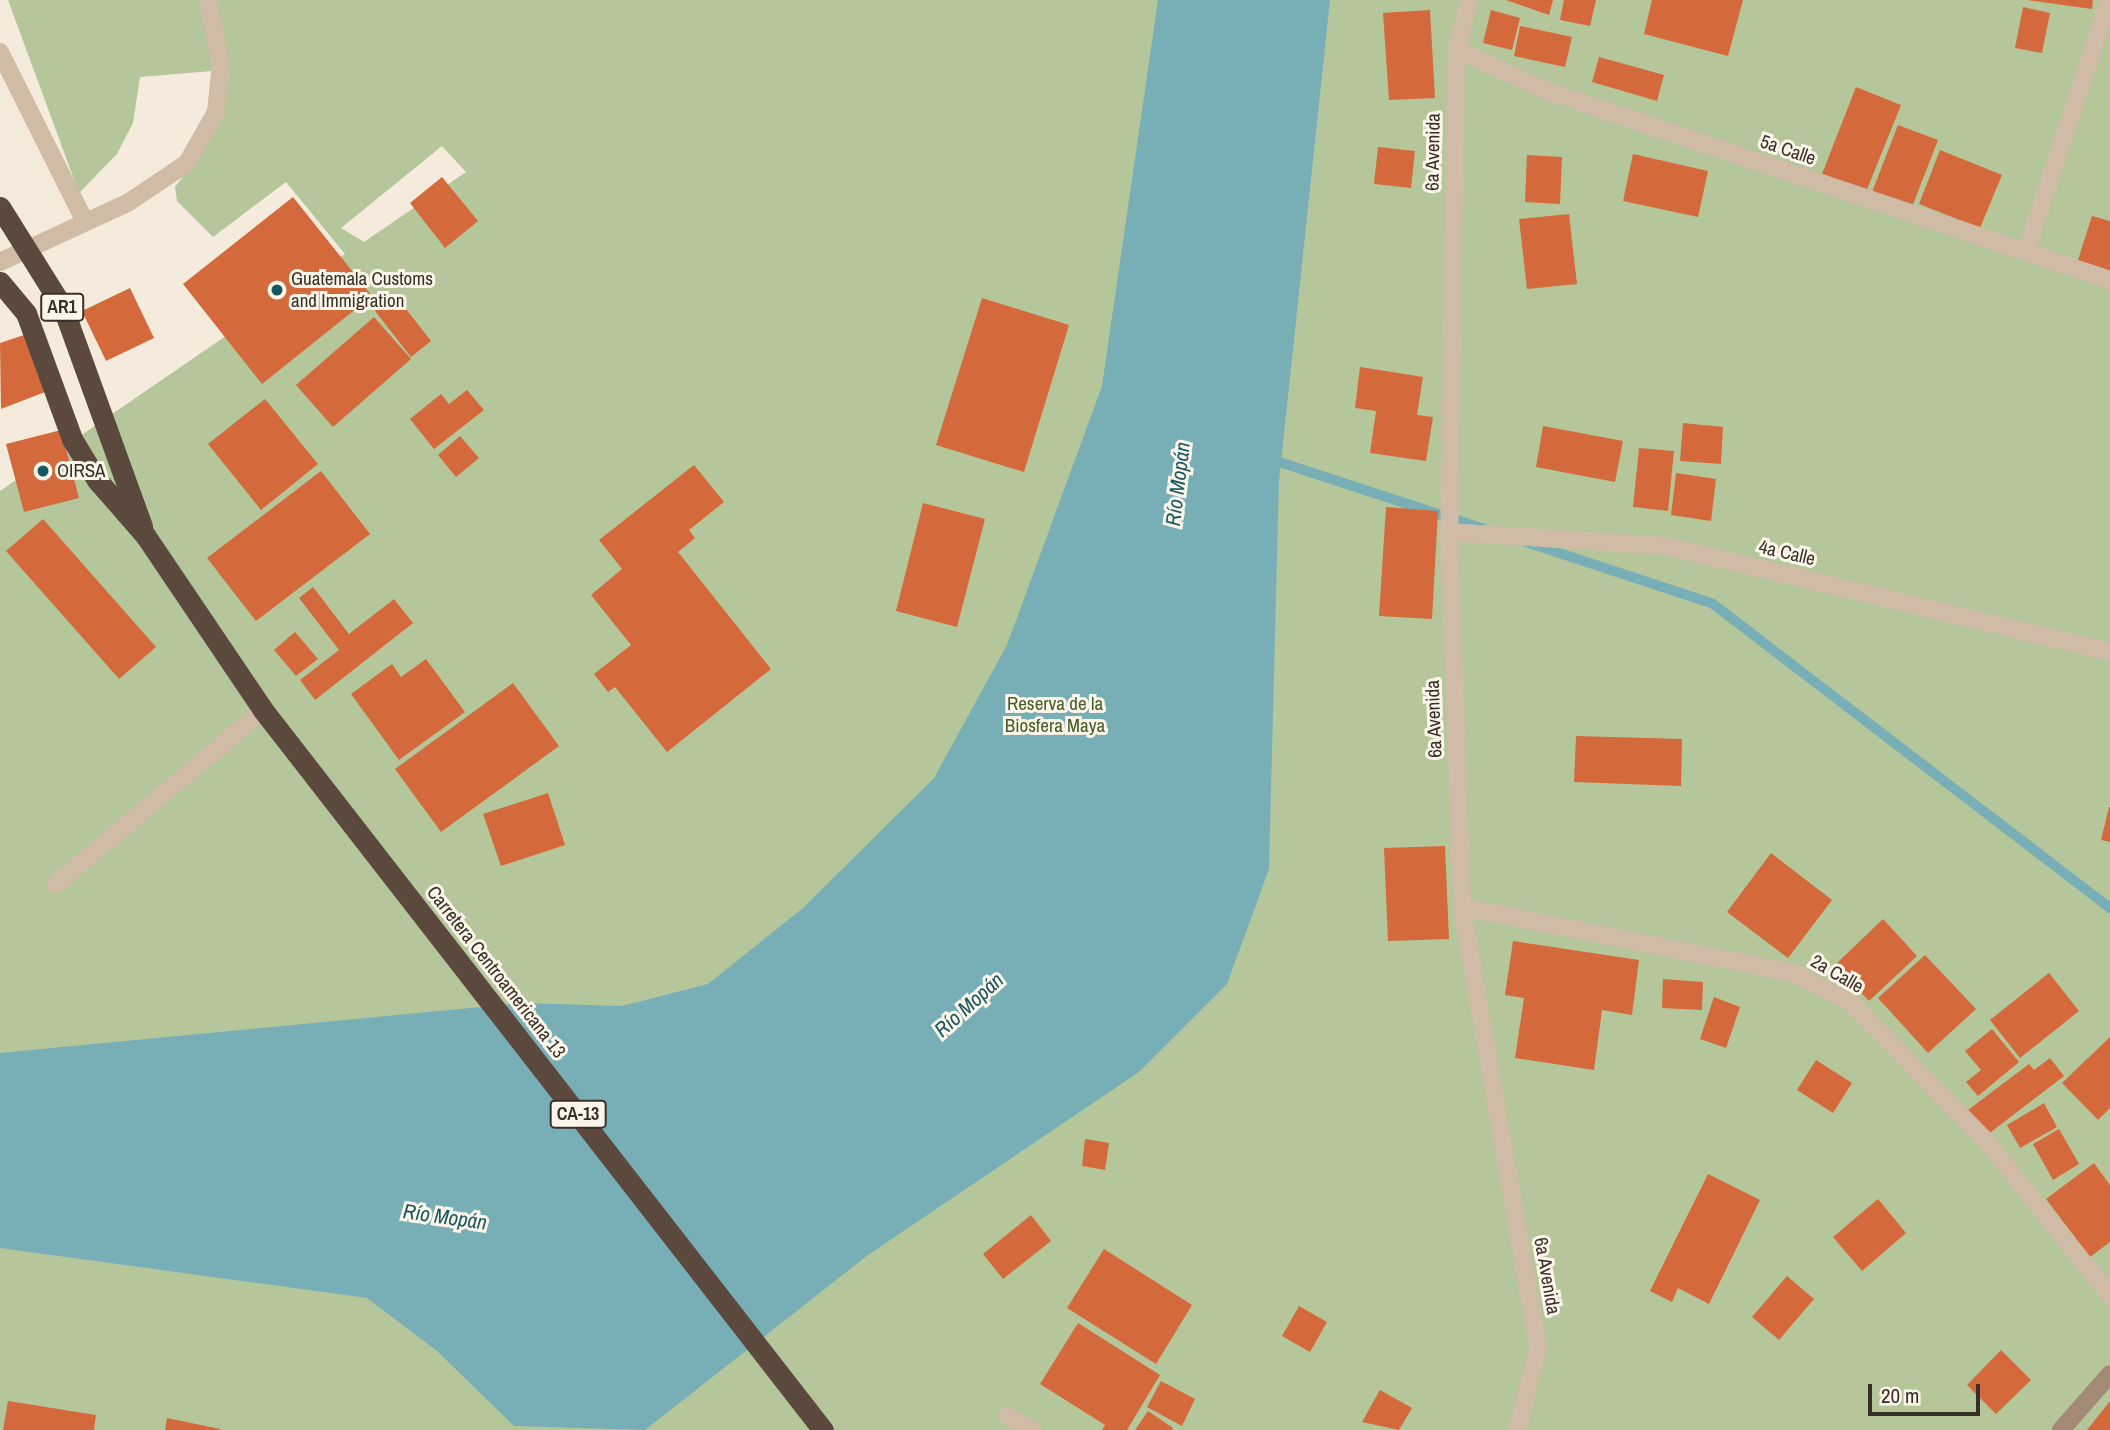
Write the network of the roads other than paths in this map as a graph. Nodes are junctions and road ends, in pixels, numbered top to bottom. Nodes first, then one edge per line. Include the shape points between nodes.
1 (208, 0) edge
2 (1469, 0) edge
3 (2109, 0) edge
4 (1456, 49) junction
5 (0, 52) edge
6 (0, 207) edge
7 (85, 222) junction
8 (28, 247) junction
9 (2026, 252) junction
10 (0, 262) edge
11 (2110, 280) edge
12 (0, 282) edge
13 (107, 416) joint
14 (72, 437) joint
15 (1449, 532) junction
16 (145, 534) junction
17 (2110, 652) edge
18 (263, 710) junction
19 (57, 884) dead end
20 (1462, 907) junction
21 (2110, 1296) edge
22 (2110, 1374) edge
23 (1007, 1416) dead end
24 (817, 1421) edge
25 (1032, 1430) edge
26 (1517, 1430) edge
27 (2061, 1430) edge

1 - 7 street via 221,64 216,112 187,163 129,202
2 - 4 street, 6a Avenida
3 - 9 street
4 - 9 street, 5a Calle via 1547,92
4 - 15 street, 6a Avenida
5 - 7 street
6 - 8 highway, AR1
7 - 8 street
8 - 10 street
8 - 13 highway, AR1 via 63,308
9 - 11 street, 5a Calle
12 - 14 highway, AR1 via 26,313
13 - 16 highway, Carretera Centroamericana 13 / CA-13
14 - 16 highway, Carretera Centroamericana 13 / CA-13 via 97,480
15 - 17 street, 4a Calle via 1666,546
15 - 20 street, 6a Avenida
16 - 18 highway, Carretera Centroamericana 13 / CA-13
18 - 19 street
18 - 24 highway, Carretera Centroamericana 13 / CA-13
20 - 21 street, 2a Calle via 1793,973 1851,1003 1988,1143
20 - 26 street, 6a Avenida via 1538,1348
22 - 27 street
23 - 25 street

